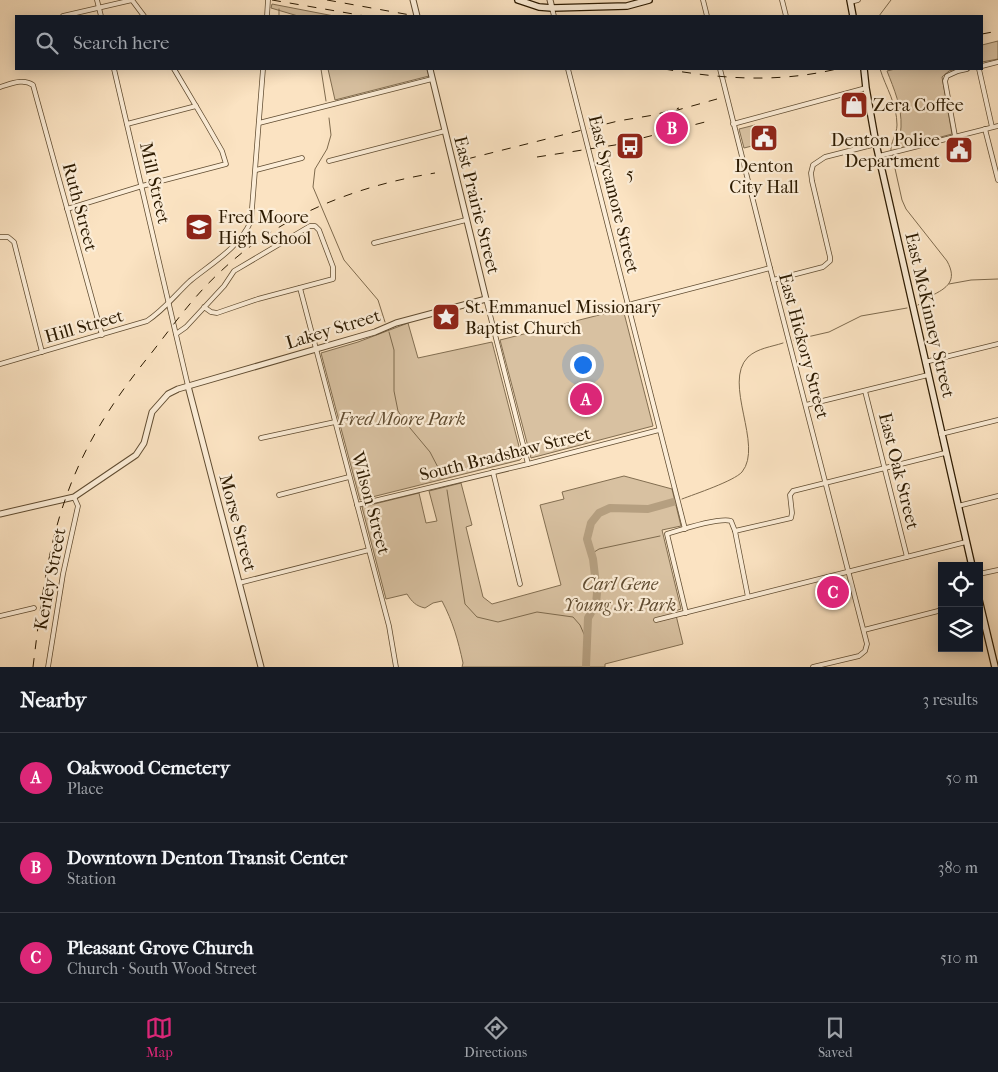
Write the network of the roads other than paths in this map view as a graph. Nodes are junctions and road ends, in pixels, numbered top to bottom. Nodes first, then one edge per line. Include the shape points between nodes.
1 (97, 0) edge
2 (132, 0) edge
3 (268, 0) edge
4 (412, 0) edge
5 (518, 0) edge
6 (550, 0) edge
7 (649, 0) edge
8 (703, 0) edge
9 (782, 0) edge
10 (858, 0) edge
11 (850, 1) edge
12 (626, 3) edge
13 (99, 8) junction
14 (552, 8) junction
15 (68, 15) edge
16 (101, 15) edge
17 (143, 15) edge
18 (267, 15) edge
19 (417, 15) edge
20 (554, 15) edge
21 (707, 15) edge
22 (786, 15) edge
23 (854, 15) edge
24 (998, 62) edge
25 (983, 66) edge
26 (114, 70) edge
27 (175, 70) edge
28 (263, 70) edge
29 (430, 70) edge
30 (568, 70) edge
31 (720, 70) edge
32 (864, 70) edge
33 (962, 70) edge
34 (979, 70) edge
35 (432, 79) junction
36 (0, 87) edge
37 (866, 88) junction
38 (196, 106) junction
39 (259, 123) junction
40 (127, 124) junction
41 (733, 124) junction
42 (998, 126) edge
43 (992, 127) junction
44 (985, 129) junction
45 (445, 131) junction
46 (955, 136) junction
47 (876, 144) junction
48 (879, 156) junction
49 (302, 158) dead end
50 (329, 161) dead end
51 (256, 170) junction
52 (998, 180) edge
53 (142, 186) junction
54 (67, 210) junction
55 (466, 220) junction
56 (0, 237) edge
57 (374, 243) dead end
58 (770, 268) junction
59 (773, 280) junction
60 (300, 288) junction
61 (486, 299) junction
62 (169, 304) junction
63 (628, 305) junction
64 (204, 307) junction
65 (176, 334) junction
66 (102, 335) junction
67 (998, 344) edge
68 (316, 350) junction
69 (42, 352) junction
70 (925, 362) junction
71 (0, 364) edge
72 (928, 375) junction
73 (188, 386) junction
74 (865, 391) junction
75 (806, 405) junction
76 (998, 420) edge
77 (336, 422) junction
78 (659, 430) junction
79 (941, 434) junction
80 (261, 438) dead end
81 (946, 453) junction
82 (528, 464) junction
83 (885, 468) junction
84 (492, 472) junction
85 (349, 477) junction
86 (826, 483) junction
87 (279, 495) dead end
88 (998, 496) edge
89 (74, 498) junction
90 (357, 505) junction
91 (958, 506) junction
92 (0, 514) edge
93 (685, 528) junction
94 (735, 531) junction
95 (966, 542) junction
96 (369, 550) junction
97 (907, 557) junction
98 (971, 562) edge
99 (998, 570) edge
100 (849, 572) junction
101 (983, 573) edge
102 (239, 583) junction
103 (520, 584) dead end
104 (748, 597) junction
105 (981, 607) edge
106 (34, 608) dead end
107 (938, 611) edge
108 (686, 613) junction
109 (0, 616) edge
110 (656, 620) dead end
111 (864, 630) junction
112 (995, 653) edge
113 (48, 667) edge
114 (261, 667) edge
115 (396, 667) edge
116 (812, 667) edge
117 (995, 667) edge

1 - 13 street
2 - 13 street
2 - 17 street
3 - 18 street
4 - 19 street
5 - 14 main road
6 - 14 street
7 - 12 main road
8 - 21 street
9 - 22 street
10 - 11 street
11 - 23 main road
12 - 14 main road
13 - 15 street
13 - 16 street
14 - 20 street
24 - 25 street
26 - 40 street, Mill Street
27 - 38 street
28 - 39 street, Hill Street
29 - 35 street, East Prairie Street
30 - 63 street, East Sycamore Street
31 - 41 street, East Hickory Street
32 - 37 main road, East McKinney Street
33 - 46 street via 947,76 946,81
34 - 43 street
35 - 39 street
35 - 45 street, East Prairie Street
36 - 54 street, Ruth Street via 22,81 33,85
37 - 41 street
37 - 47 main road, East McKinney Street
38 - 40 street
38 - 53 street via 226,164
39 - 51 street, Hill Street
40 - 53 street, Mill Street
41 - 58 street, East Hickory Street
42 - 43 street
43 - 44 street
44 - 46 street
44 - 52 street
45 - 50 street
45 - 55 street, East Prairie Street
46 - 48 street
47 - 48 main road, East McKinney Street
47 - 59 street via 825,157 813,164 812,182 830,261 810,271
48 - 70 main road, East McKinney Street
49 - 51 street
51 - 62 street, Hill Street via 247,231
53 - 54 street
53 - 62 street, Mill Street
54 - 66 street, Ruth Street
55 - 57 street
55 - 61 street, East Prairie Street
56 - 69 street via 8,237 14,242
58 - 59 street, East Hickory Street
58 - 63 street
59 - 75 street, East Hickory Street
60 - 64 street via 217,313
60 - 64 street via 333,279 334,275 315,226 234,271
60 - 68 street, Wilson Street
61 - 68 street, Lakey Street via 396,323
61 - 82 street, East Prairie Street
62 - 65 street, Mill Street
62 - 66 street, Hill Street via 147,321
63 - 78 street, East Sycamore Street
64 - 65 street
65 - 73 street, Mill Street
66 - 69 street, Hill Street
67 - 70 street
68 - 73 street, Lakey Street
68 - 77 street, Wilson Street
69 - 71 street, Hill Street
70 - 72 main road, East McKinney Street
72 - 74 street
72 - 79 main road, East McKinney Street
73 - 89 street, Lakey Street via 160,401 152,412 144,443 136,455
73 - 102 street, Morse Street
74 - 75 street
74 - 83 street, East Oak Street
75 - 86 street, East Hickory Street
76 - 79 street
77 - 80 street
77 - 85 street, Wilson Street
78 - 82 street, South Bradshaw Street
78 - 93 street, East Sycamore Street
79 - 81 main road, East McKinney Street
81 - 83 street
81 - 91 main road, East McKinney Street
82 - 84 street, South Bradshaw Street
83 - 86 street
83 - 97 street, East Oak Street
84 - 90 street, South Bradshaw Street
84 - 103 street
85 - 87 street
85 - 90 street, Wilson Street
86 - 94 street via 793,491 790,495 790,518
86 - 100 street, East Hickory Street
88 - 91 street
89 - 92 street
89 - 113 street, Kerley Street via 78,506
90 - 96 street, Wilson Street
91 - 95 main road, East McKinney Street
93 - 94 street via 726,520 731,521
93 - 108 street via 667,534
94 - 104 street
95 - 97 street
95 - 98 main road, East McKinney Street
96 - 102 street
96 - 115 street, Wilson Street
97 - 100 street
99 - 101 street
100 - 104 street
100 - 111 street, East Hickory Street
102 - 114 street, Morse Street
104 - 108 street
105 - 112 main road
106 - 109 street
107 - 111 street
108 - 110 street
111 - 116 street, East Hickory Street via 867,647 862,654
112 - 117 main road

